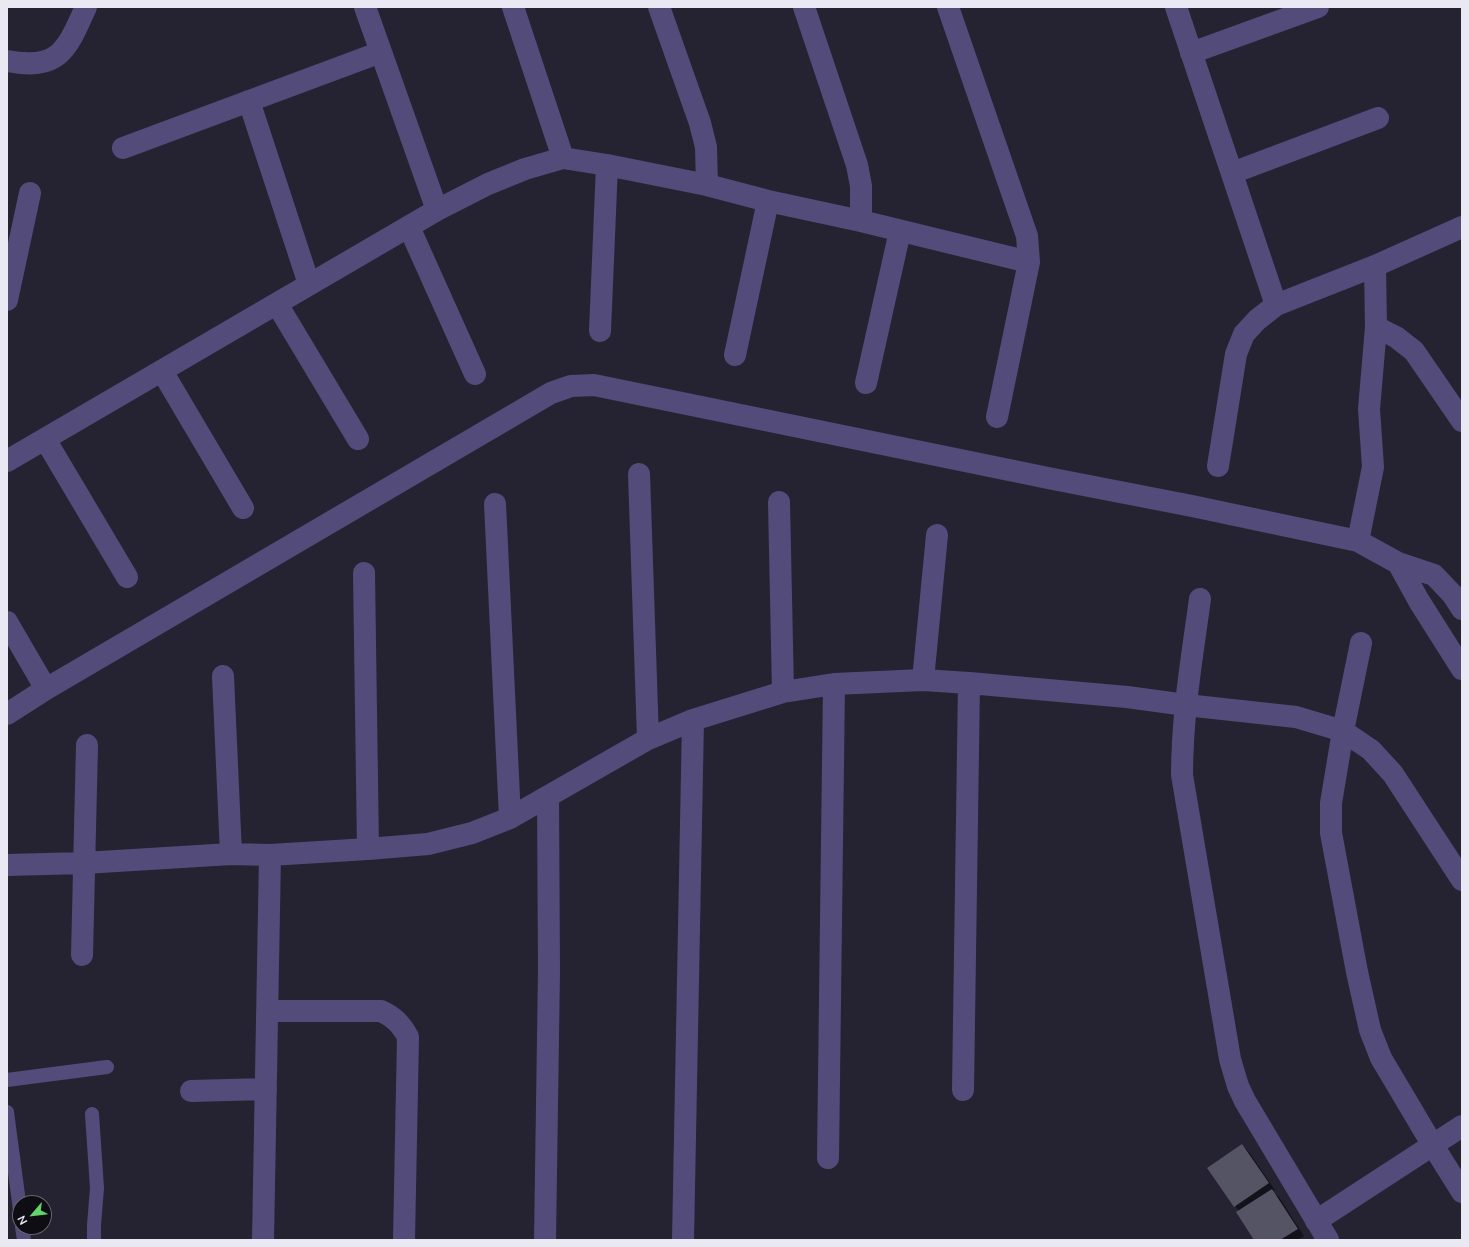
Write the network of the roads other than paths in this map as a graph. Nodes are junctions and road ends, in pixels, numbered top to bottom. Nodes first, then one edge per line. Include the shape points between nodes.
1 (86, 7) edge
2 (365, 7) edge
3 (513, 7) edge
4 (659, 7) edge
5 (804, 7) edge
6 (948, 7) edge
7 (1176, 7) edge
8 (1318, 7) edge
9 (381, 52) junction
10 (1191, 53) junction
11 (7, 60) edge
12 (248, 101) junction
13 (1378, 118) dead end
14 (123, 148) dead end
15 (563, 158) junction
16 (606, 165) junction
17 (1232, 173) junction
18 (707, 186) junction
19 (30, 193) dead end
20 (768, 201) junction
21 (437, 210) junction
22 (862, 221) junction
23 (409, 227) junction
24 (1462, 227) edge
25 (900, 231) junction
26 (1029, 262) junction
27 (1375, 266) junction
28 (309, 284) junction
29 (7, 300) edge
30 (277, 304) junction
31 (1276, 305) junction
32 (1376, 327) junction
33 (600, 331) dead end
34 (735, 354) dead end
35 (162, 371) junction
36 (475, 374) dead end
37 (866, 383) dead end
38 (997, 417) dead end
39 (1462, 421) edge
40 (45, 439) junction
41 (358, 439) dead end
42 (7, 461) edge
43 (1218, 466) dead end
44 (639, 474) dead end
45 (779, 502) dead end
46 (495, 504) dead end
47 (242, 508) dead end
48 (936, 535) dead end
49 (1358, 541) junction
50 (1398, 563) junction
51 (364, 573) dead end
52 (126, 577) dead end
53 (1200, 599) dead end
54 (1462, 609) edge
55 (7, 622) edge
56 (1361, 643) dead end
57 (1462, 669) edge
58 (223, 676) dead end
59 (923, 680) junction
60 (969, 683) junction
61 (834, 684) junction
62 (46, 690) junction
63 (783, 692) junction
64 (1186, 705) junction
65 (7, 714) edge
66 (693, 720) junction
67 (1343, 731) junction
68 (648, 739) junction
69 (87, 745) dead end
70 (548, 797) junction
71 (510, 818) junction
72 (368, 849) junction
73 (231, 854) junction
74 (270, 855) junction
75 (84, 863) junction
76 (7, 865) edge
77 (1462, 880) edge
78 (82, 955) dead end
79 (268, 1011) junction
80 (107, 1067) dead end
81 (7, 1080) edge
82 (266, 1089) junction
83 (963, 1090) dead end
84 (191, 1091) dead end
85 (7, 1112) edge
86 (92, 1114) dead end
87 (1462, 1126) edge
88 (1432, 1144) junction
89 (828, 1158) dead end
90 (10, 1161) edge
91 (1462, 1192) edge
92 (17, 1195) edge
93 (1316, 1221) junction
94 (94, 1240) edge
95 (263, 1240) edge
96 (404, 1240) edge
97 (545, 1240) edge
98 (683, 1240) edge
99 (1328, 1240) edge

1 - 11 street via 63,52 36,64
2 - 9 street
3 - 15 street
4 - 18 street via 700,123 706,147
5 - 22 street via 857,165 861,186
6 - 26 street via 1026,236
7 - 10 street
8 - 10 street
9 - 12 street
9 - 21 street
10 - 17 street
12 - 14 street
12 - 28 street
13 - 17 street
15 - 16 street
15 - 21 street via 495,181
16 - 18 street
16 - 33 street
17 - 31 street
18 - 20 street
19 - 29 street
20 - 22 street
20 - 34 street
21 - 23 street
22 - 25 street
23 - 28 street
23 - 36 street
24 - 27 street
25 - 26 street
25 - 37 street
26 - 38 street
27 - 31 street
27 - 32 street
28 - 30 street
30 - 35 street
30 - 41 street
31 - 43 street via 1244,334 1236,354
32 - 39 street via 1396,337 1414,351
32 - 49 street via 1369,409 1373,467
35 - 40 street
35 - 47 street
40 - 42 street
40 - 52 street
44 - 68 street
45 - 63 street
46 - 71 street
48 - 59 street
49 - 50 street
49 - 62 street via 594,385 571,386 551,393
50 - 54 street via 1434,575
50 - 57 street
51 - 72 street
53 - 64 street
55 - 62 street
56 - 67 street
58 - 73 street
59 - 60 street
59 - 61 street
60 - 64 street via 1127,697
60 - 83 street
61 - 63 street
61 - 89 street
62 - 65 street
63 - 66 street
64 - 67 street via 1296,717
64 - 93 street via 1182,775 1230,1059 1240,1091
66 - 68 street
66 - 98 street
67 - 77 street via 1371,750 1393,774
67 - 88 street via 1331,803 1331,833 1357,972 1370,1030 1381,1058
68 - 70 street
69 - 75 street
70 - 71 street
70 - 97 street via 549,970
71 - 72 street via 472,833 428,844
72 - 74 street
73 - 74 street
73 - 75 street
74 - 79 street
75 - 76 street
75 - 78 street
79 - 82 street
79 - 96 street via 381,1011 393,1017 402,1026 408,1037
80 - 81 lane
82 - 84 street
82 - 95 street
85 - 90 lane
86 - 94 lane via 97,1188
87 - 88 street
88 - 91 street
88 - 93 street
90 - 92 lane
93 - 99 street

